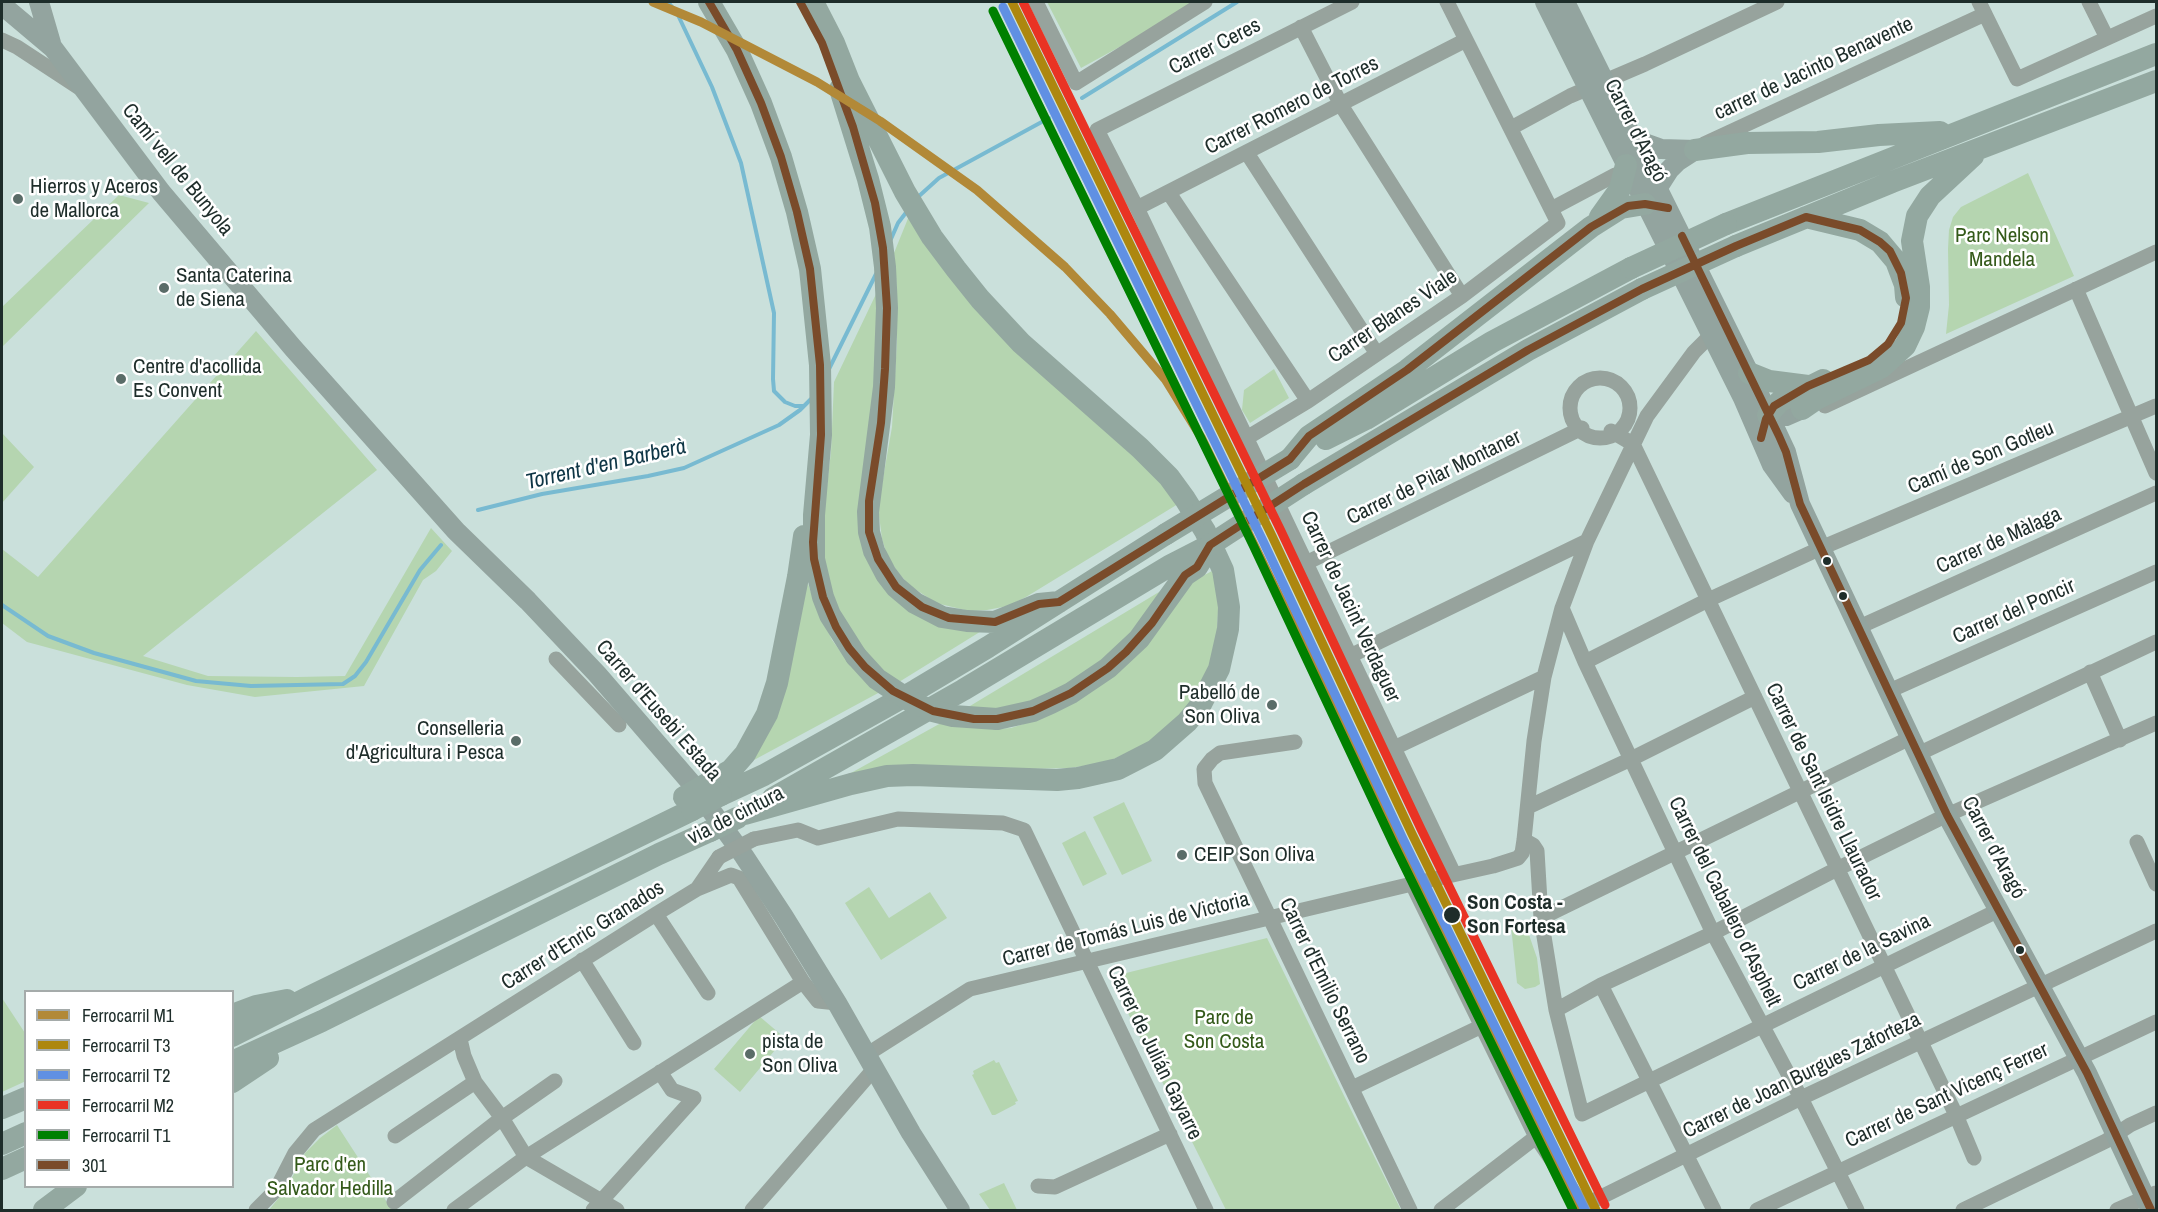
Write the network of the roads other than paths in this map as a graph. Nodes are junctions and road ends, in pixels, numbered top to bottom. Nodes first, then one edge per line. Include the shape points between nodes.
1 (39, 2) edge
2 (709, 2) edge
3 (800, 2) edge
4 (813, 2) edge
5 (826, 2) edge
6 (1036, 2) edge
7 (1205, 2) edge
8 (1352, 2) edge
9 (1447, 2) edge
10 (1545, 2) edge
11 (1565, 2) edge
12 (1777, 2) edge
13 (2089, 2) edge
14 (2, 5) edge
15 (1982, 8) edge
16 (2157, 16) edge
17 (1301, 27) junction
18 (2107, 38) junction
19 (2, 40) edge
20 (1466, 40) junction
21 (53, 48) junction
22 (2157, 54) edge
23 (849, 81) junction
24 (2157, 81) edge
25 (1596, 85) junction
26 (87, 93) junction
27 (1341, 105) junction
28 (1511, 128) junction
29 (1097, 130) joint
30 (1959, 131) junction
31 (1633, 139) junction
32 (1983, 147) junction
33 (1695, 150) junction
34 (1247, 153) junction
35 (1621, 170) junction
36 (1169, 193) junction
37 (1652, 197) junction
38 (1137, 208) junction
39 (1555, 216) junction
40 (1806, 217) junction
41 (1592, 227) junction
42 (2157, 252) edge
43 (2076, 289) junction
44 (1462, 296) junction
45 (1711, 335) junction
46 (1377, 354) junction
47 (1749, 373) junction
48 (1808, 386) junction
49 (821, 401) junction
50 (1308, 401) junction
51 (1746, 405) junction
52 (2157, 406) edge
53 (1785, 413) junction
54 (2132, 417) junction
55 (1581, 429) junction
56 (1613, 432) junction
57 (1770, 437) junction
58 (1245, 439) junction
59 (1633, 444) junction
60 (1290, 459) junction
61 (2157, 473) edge
62 (2157, 493) edge
63 (456, 531) joint
64 (1587, 541) junction
65 (1210, 545) junction
66 (1821, 548) junction
67 (1306, 563) junction
68 (2157, 572) edge
69 (1708, 600) junction
70 (1059, 602) junction
71 (1562, 608) junction
72 (1859, 627) junction
73 (2157, 642) edge
74 (1350, 656) junction
75 (556, 659) dead end
76 (1585, 662) junction
77 (2090, 672) junction
78 (1544, 677) junction
79 (1888, 691) junction
80 (1755, 697) junction
81 (2157, 723) edge
82 (619, 725) dead end
83 (2120, 740) junction
84 (1295, 742) dead end
85 (1914, 746) junction
86 (1394, 748) junction
87 (1631, 759) junction
88 (715, 788) junction
89 (1800, 790) junction
90 (1528, 807) junction
91 (1947, 815) junction
92 (741, 816) junction
93 (1524, 840) junction
94 (2137, 842) dead end
95 (1675, 853) junction
96 (1837, 868) junction
97 (1454, 874) junction
98 (1412, 884) junction
99 (2157, 884) edge
100 (697, 889) junction
101 (1999, 910) junction
102 (656, 914) junction
103 (1270, 917) junction
104 (1541, 918) junction
105 (2157, 931) edge
106 (1713, 933) junction
107 (582, 960) junction
108 (1087, 962) junction
109 (1884, 966) junction
110 (803, 982) junction
111 (1601, 985) junction
112 (2039, 985) junction
113 (708, 993) dead end
114 (309, 997) junction
115 (837, 1003) junction
116 (1556, 1010) junction
117 (234, 1014) edge
118 (321, 1021) junction
119 (2157, 1022) edge
120 (1762, 1025) junction
121 (1482, 1026) junction
122 (234, 1035) edge
123 (460, 1039) junction
124 (1920, 1042) junction
125 (634, 1043) dead end
126 (2079, 1057) junction
127 (234, 1061) edge
128 (870, 1062) junction
129 (660, 1072) junction
130 (234, 1081) edge
131 (555, 1081) dead end
132 (1649, 1081) junction
133 (475, 1082) junction
134 (1352, 1088) junction
135 (1801, 1098) junction
136 (24, 1099) edge
137 (2, 1108) edge
138 (2157, 1113) edge
139 (1956, 1115) junction
140 (502, 1118) junction
141 (24, 1134) edge
142 (1170, 1134) junction
143 (2116, 1134) junction
144 (395, 1136) dead end
145 (1536, 1137) junction
146 (2, 1144) edge
147 (1687, 1156) junction
148 (526, 1157) junction
149 (1974, 1158) dead end
150 (24, 1159) edge
151 (2, 1169) edge
152 (1838, 1171) junction
153 (1038, 1186) dead end
154 (73, 1188) edge
155 (2151, 1200) edge
156 (394, 1202) dead end
157 (597, 1206) edge
158 (1585, 1208) edge
159 (44, 1210) edge
160 (255, 1210) edge
161 (454, 1210) edge
162 (617, 1210) edge
163 (752, 1210) edge
164 (960, 1210) edge
165 (1206, 1210) edge
166 (1410, 1210) edge
167 (1441, 1210) edge
168 (1714, 1210) edge
169 (1757, 1210) edge
170 (1857, 1210) edge
171 (1963, 1210) edge
172 (2117, 1210) edge

1 - 21 main road
2 - 49 highway via 761,103 797,212 810,269
3 - 70 highway via 841,91 880,227 887,288 886,349 883,407 868,512 872,542 882,567 896,587 915,603 956,620 994,622 1039,604
4 - 23 highway
5 - 23 highway via 846,50
6 - 7 street via 1076,83
8 - 17 street, Carrer Ceres
9 - 20 street
10 - 25 main road, Carrer d'Aragó
11 - 25 main road, Carrer d'Aragó
12 - 25 street
13 - 18 street
14 - 21 main road, Camí vell de Bunyola
15 - 18 street via 2017,79
15 - 33 street, carrer de Jacinto Benavente
16 - 18 street
17 - 27 street
17 - 29 street, Carrer Ceres
19 - 26 street
20 - 27 street, Carrer Romero de Torres
20 - 28 street
21 - 26 main road, Camí vell de Bunyola
22 - 30 highway, via de cintura
23 - 92 highway via 905,192 956,269 994,315 1050,371 1140,448 1180,490 1223,570 1229,607 1225,649 1210,688 1187,722 1155,750 1118,769 1057,780 887,776
24 - 32 highway, via de cintura
25 - 28 street
25 - 31 main road, Carrer d'Aragó
25 - 35 main road, Carrer d'Aragó
26 - 63 main road, Camí vell de Bunyola via 161,192
27 - 34 street, Carrer Romero de Torres
27 - 44 street
28 - 39 street
29 - 38 street, Carrer de Jacint Verdaguer
30 - 33 highway via 1818,142 1747,143
30 - 60 highway, via de cintura, bridge via 1726,224 1631,268 1492,342 1366,419
31 - 33 main road via 1661,149
31 - 37 main road, Carrer d'Aragó
32 - 40 highway, via de cintura
32 - 53 highway via 1930,196 1917,216 1912,241 1919,307 1905,346 1882,367
33 - 37 main road via 1678,160
34 - 36 street, Carrer Romero de Torres
34 - 46 street
35 - 37 main road, Carrer d'Aragó
35 - 39 street, Carrer Blanes Viale
35 - 41 highway via 1620,189
36 - 38 street, Carrer Romero de Torres
36 - 50 street
37 - 41 highway via 1622,208
37 - 45 main road, Carrer d'Aragó
37 - 47 main road, Carrer d'Aragó via 1668,208
38 - 58 street, Carrer de Jacint Verdaguer
39 - 44 street, Carrer Blanes Viale
40 - 48 highway via 1860,230 1881,242 1899,267 1906,298 1896,333 1879,353
40 - 65 highway, via de cintura, bridge via 1642,290 1528,350
41 - 60 highway via 1407,370 1309,436
42 - 43 street
43 - 53 street via 1824,407
43 - 54 street
44 - 46 street, Carrer Blanes Viale
45 - 51 main road, Carrer d'Aragó
45 - 59 street via 1647,416
46 - 50 street, Carrer Blanes Viale
47 - 48 highway via 1769,381
47 - 53 main road, Carrer d'Aragó
48 - 53 highway via 1774,405
49 - 65 highway, bridge via 814,559 823,597 856,656 877,680 933,711 997,719 1033,711 1071,693 1126,652 1185,575 1197,567
49 - 88 highway via 815,422 798,577 773,699 745,754
50 - 58 street, Carrer Blanes Viale
51 - 53 main road
51 - 57 main road, Carrer d'Aragó
52 - 54 street, Camí de Son Gotleu
53 - 57 main road
54 - 61 street
54 - 66 street, Camí de Son Gotleu
55 - 56 street via 1597,438
55 - 56 street via 1571,414 1573,396 1593,379 1611,382 1627,395 1628,417
55 - 67 street, Carrer de Pilar Montaner
56 - 59 street
57 - 66 main road, Carrer d'Aragó via 1786,452 1800,504
58 - 67 street, Carrer de Jacint Verdaguer
59 - 64 street
59 - 69 street, Carrer de Sant Isidre Llaurador
60 - 70 highway, via de cintura, bridge
62 - 72 street, Carrer de Màlaga
63 - 115 main road, Carrer d'Eusebi Estada via 597,674 692,784 744,856
64 - 71 street
64 - 74 street
65 - 92 highway, via de cintura
66 - 69 street, Camí de Son Gotleu
66 - 72 main road, Carrer d'Aragó
67 - 74 street, Carrer de Jacint Verdaguer
68 - 79 street, Carrer del Poncir
69 - 76 street, Camí de Son Gotleu
69 - 80 street, Carrer de Sant Isidre Llaurador
70 - 88 highway, via de cintura via 888,706 764,775
71 - 76 street, Carrer del Caballero d'Asphelt
71 - 78 street
72 - 79 main road, Carrer d'Aragó
73 - 77 street
74 - 86 street, Carrer de Jacint Verdaguer
75 - 82 street
76 - 87 street, Carrer del Caballero d'Asphelt
77 - 83 street
77 - 85 street
78 - 86 street
78 - 90 street
79 - 85 main road, Carrer d'Aragó
80 - 87 street
80 - 89 street, Carrer de Sant Isidre Llaurador
81 - 83 street
83 - 91 street
84 - 103 street, Carrer d'Emilio Serrano via 1220,753 1204,769 1205,783
85 - 89 street
85 - 91 main road, Carrer d'Aragó
86 - 97 street, Carrer de Jacint Verdaguer
87 - 90 street
87 - 95 street, Carrer del Caballero d'Asphelt
88 - 114 highway, bridge via 631,840
89 - 95 street
89 - 96 street, Carrer de Sant Isidre Llaurador
90 - 93 street
91 - 96 street
91 - 101 main road, Carrer d'Aragó
92 - 118 highway, via de cintura, bridge
93 - 97 street, Carrer de Tomás Luis de Victoria via 1522,854 1514,861
93 - 104 street via 1536,851
94 - 99 street
95 - 104 street
95 - 106 street, Carrer del Caballero d'Asphelt
96 - 106 street
96 - 109 street, Carrer de Sant Isidre Llaurador
97 - 98 street, Carrer de Tomás Luis de Victoria
98 - 103 street, Carrer de Tomás Luis de Victoria
98 - 121 street
100 - 102 street, Carrer d'Enric Granados
100 - 108 street, Carrer de Julián Gayarre, bridge via 719,857 754,839 798,830 818,838 898,819 1003,823 1024,830
100 - 110 street, Carrer d'Enric Granados via 731,875 739,878
101 - 109 street, Carrer de la Savina
101 - 112 main road, Carrer d'Aragó
102 - 107 street, Carrer d'Enric Granados
102 - 113 street
103 - 108 street, Carrer de Tomás Luis de Victoria
103 - 134 street, Carrer d'Emilio Serrano
104 - 116 street
105 - 112 street, Carrer de Joan Burgues Zaforteza
106 - 111 street
106 - 120 street, Carrer del Caballero d'Asphelt
107 - 123 street, Carrer d'Enric Granados
107 - 125 street
108 - 128 street, Carrer de Tomás Luis de Victoria via 970,989
108 - 142 street, Carrer de Julián Gayarre
109 - 120 street, Carrer de la Savina
109 - 124 street, Carrer de Sant Isidre Llaurador
110 - 115 street via 818,1000
110 - 129 street
111 - 116 street
111 - 132 street
112 - 124 street, Carrer de Joan Burgues Zaforteza
112 - 126 main road, Carrer d'Aragó
114 - 117 highway via 256,1006
114 - 122 highway
115 - 128 main road, Carrer d'Eusebi Estada
116 - 132 street, Carrer de la Savina via 1582,1114
118 - 127 highway
118 - 130 highway
119 - 126 street, Carrer de Sant Vicenç Ferrer
120 - 132 street, Carrer de la Savina
120 - 135 street, Carrer del Caballero d'Asphelt
121 - 134 street
121 - 145 street
123 - 133 street
123 - 160 street, Carrer d'Enric Granados via 314,1130 295,1153 276,1190
124 - 135 street, Carrer de Joan Burgues Zaforteza
124 - 139 street, Carrer de Sant Isidre Llaurador
126 - 139 street, Carrer de Sant Vicenç Ferrer
126 - 143 main road, Carrer d'Aragó
128 - 163 street, Carrer de Tomás Luis de Victoria
128 - 164 main road, Carrer d'Eusebi Estada
129 - 148 street
129 - 157 street via 672,1090 694,1098
131 - 140 street
132 - 147 street
133 - 140 street
133 - 144 street
134 - 166 street, Carrer d'Emilio Serrano
135 - 147 street, Carrer de Joan Burgues Zaforteza
135 - 152 street, Carrer del Caballero d'Asphelt
136 - 137 highway
138 - 143 street
139 - 149 street, Carrer de Sant Isidre Llaurador
139 - 152 street, Carrer de Sant Vicenç Ferrer
140 - 148 street
140 - 156 street
141 - 146 highway
142 - 153 street via 1055,1187
142 - 165 street, Carrer de Julián Gayarre
143 - 155 main road, Carrer d'Aragó
143 - 171 street
145 - 158 street
145 - 167 street
147 - 158 street, Carrer de Joan Burgues Zaforteza
147 - 168 street
148 - 157 street
148 - 161 street
150 - 151 highway
152 - 169 street, Carrer de Sant Vicenç Ferrer
152 - 170 street, Carrer del Caballero d'Asphelt
154 - 159 highway
155 - 172 street
157 - 162 street

